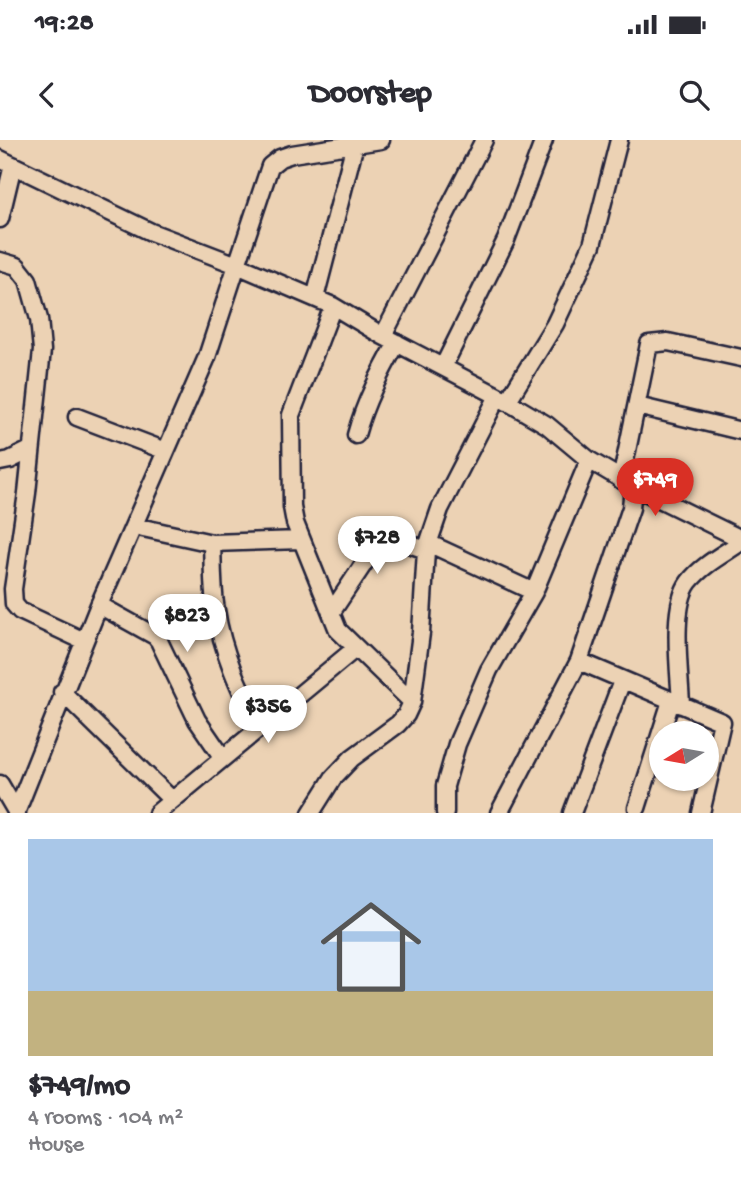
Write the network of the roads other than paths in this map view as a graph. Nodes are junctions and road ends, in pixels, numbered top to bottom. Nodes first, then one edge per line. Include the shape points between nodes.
1 (382, 140) edge
2 (484, 140) edge
3 (544, 140) edge
4 (619, 140) edge
5 (356, 142) edge
6 (6, 162) edge
7 (0, 219) edge
8 (0, 261) edge
9 (237, 265) junction
10 (315, 298) junction
11 (332, 306) junction
12 (390, 340) junction
13 (741, 358) edge
14 (443, 367) junction
15 (503, 399) junction
16 (637, 406) junction
17 (77, 417) dead end
18 (741, 430) edge
19 (356, 435) dead end
20 (30, 450) junction
21 (166, 451) junction
22 (589, 460) junction
23 (0, 462) edge
24 (627, 484) junction
25 (134, 526) junction
26 (301, 540) junction
27 (741, 540) edge
28 (212, 544) junction
29 (427, 547) junction
30 (534, 592) junction
31 (99, 605) junction
32 (331, 613) junction
33 (84, 640) junction
34 (356, 648) junction
35 (579, 661) junction
36 (622, 681) junction
37 (62, 692) junction
38 (412, 702) junction
39 (676, 703) junction
40 (259, 729) junction
41 (223, 758) junction
42 (0, 784) edge
43 (172, 800) junction
44 (637, 808) dead end
45 (17, 813) edge
46 (157, 813) edge
47 (311, 813) edge
48 (445, 813) edge
49 (499, 813) edge
50 (572, 813) edge
51 (701, 813) edge

1 - 5 street
2 - 12 street
3 - 14 street via 506,240
4 - 15 street via 592,245 555,324
5 - 9 street via 292,154 270,166
5 - 10 street
6 - 7 street
6 - 9 street via 151,232
8 - 20 street via 16,266 28,280 39,319 42,350
9 - 10 street
9 - 21 street via 206,357
10 - 11 street
11 - 12 street
11 - 26 street via 291,415 292,507
12 - 14 street
12 - 19 street
13 - 16 street via 668,342 649,344
14 - 15 street
15 - 22 street via 547,425
15 - 29 street via 440,509
16 - 18 street
16 - 24 street
17 - 21 street
20 - 23 street
20 - 33 street via 12,589 14,604
21 - 25 street
22 - 24 street
22 - 30 street
24 - 27 street
24 - 35 street via 631,508
25 - 28 street
25 - 31 street
26 - 28 street
26 - 32 street
27 - 39 street via 701,570 683,593
28 - 40 street via 215,609 221,633 232,672
29 - 30 street
29 - 32 street via 383,535
29 - 38 street
30 - 48 street via 489,670 457,744 445,786
31 - 33 street
31 - 41 street via 159,640 197,720
32 - 34 street via 342,635
33 - 37 street
34 - 38 street
34 - 40 street
35 - 36 street
35 - 49 street
36 - 39 street
36 - 50 street
37 - 43 street
37 - 45 street
38 - 47 street via 398,724 339,771
39 - 44 street
39 - 51 street via 722,722
40 - 41 street
41 - 43 street
42 - 45 street
43 - 46 street

